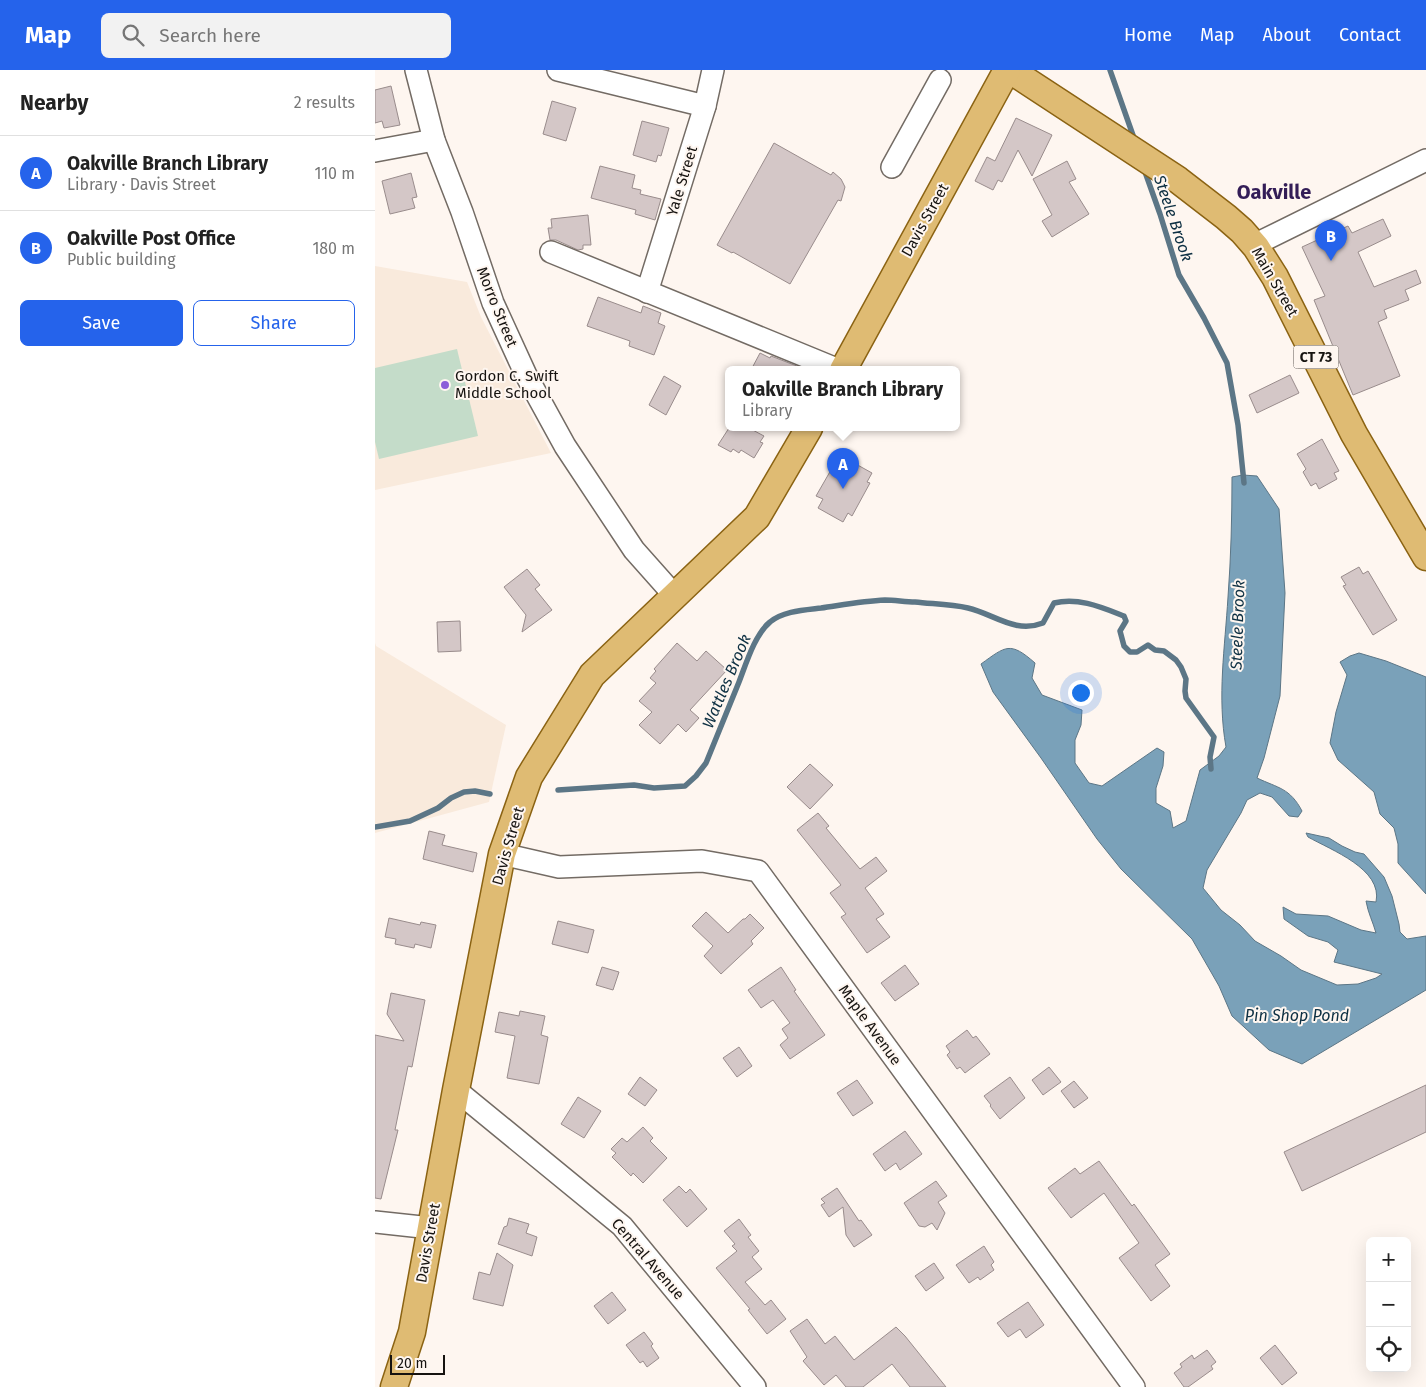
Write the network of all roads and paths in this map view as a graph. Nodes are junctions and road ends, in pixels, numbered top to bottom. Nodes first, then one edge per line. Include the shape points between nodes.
1 (416, 70) edge
2 (558, 70) edge
3 (713, 70) edge
4 (1008, 70) edge
5 (940, 80) dead end
6 (705, 106) junction
7 (434, 140) junction
8 (375, 151) edge
9 (1426, 160) edge
10 (892, 167) dead end
11 (1254, 245) junction
12 (551, 252) dead end
13 (647, 292) junction
14 (829, 366) edge
15 (845, 366) edge
16 (807, 431) edge
17 (1426, 557) edge
18 (675, 595) junction
19 (502, 854) junction
20 (456, 1090) junction
21 (375, 1222) edge
22 (431, 1228) junction
23 (394, 1387) edge
24 (755, 1387) edge
25 (1135, 1387) edge

1 - 7 street, Morro Street
2 - 6 street
3 - 6 street, Yale Street
4 - 11 main road, Main Street / CT 73 via 1178,180 1227,216
4 - 15 main road, Davis Street
5 - 10 street
6 - 13 street, Yale Street
7 - 8 street
7 - 18 street, Morro Street via 493,303 526,375 565,446 634,550
9 - 11 street
11 - 17 main road, Main Street / CT 73 via 1275,277 1354,434
12 - 13 street
13 - 14 street
16 - 18 main road, Davis Street via 757,517
18 - 19 main road, Davis Street via 592,676 529,777
19 - 20 main road, Davis Street
19 - 25 street, Maple Avenue via 559,867 702,861 758,871
20 - 22 main road, Davis Street
20 - 24 street, Central Avenue via 622,1226
21 - 22 street
22 - 23 main road, Davis Street via 412,1332

